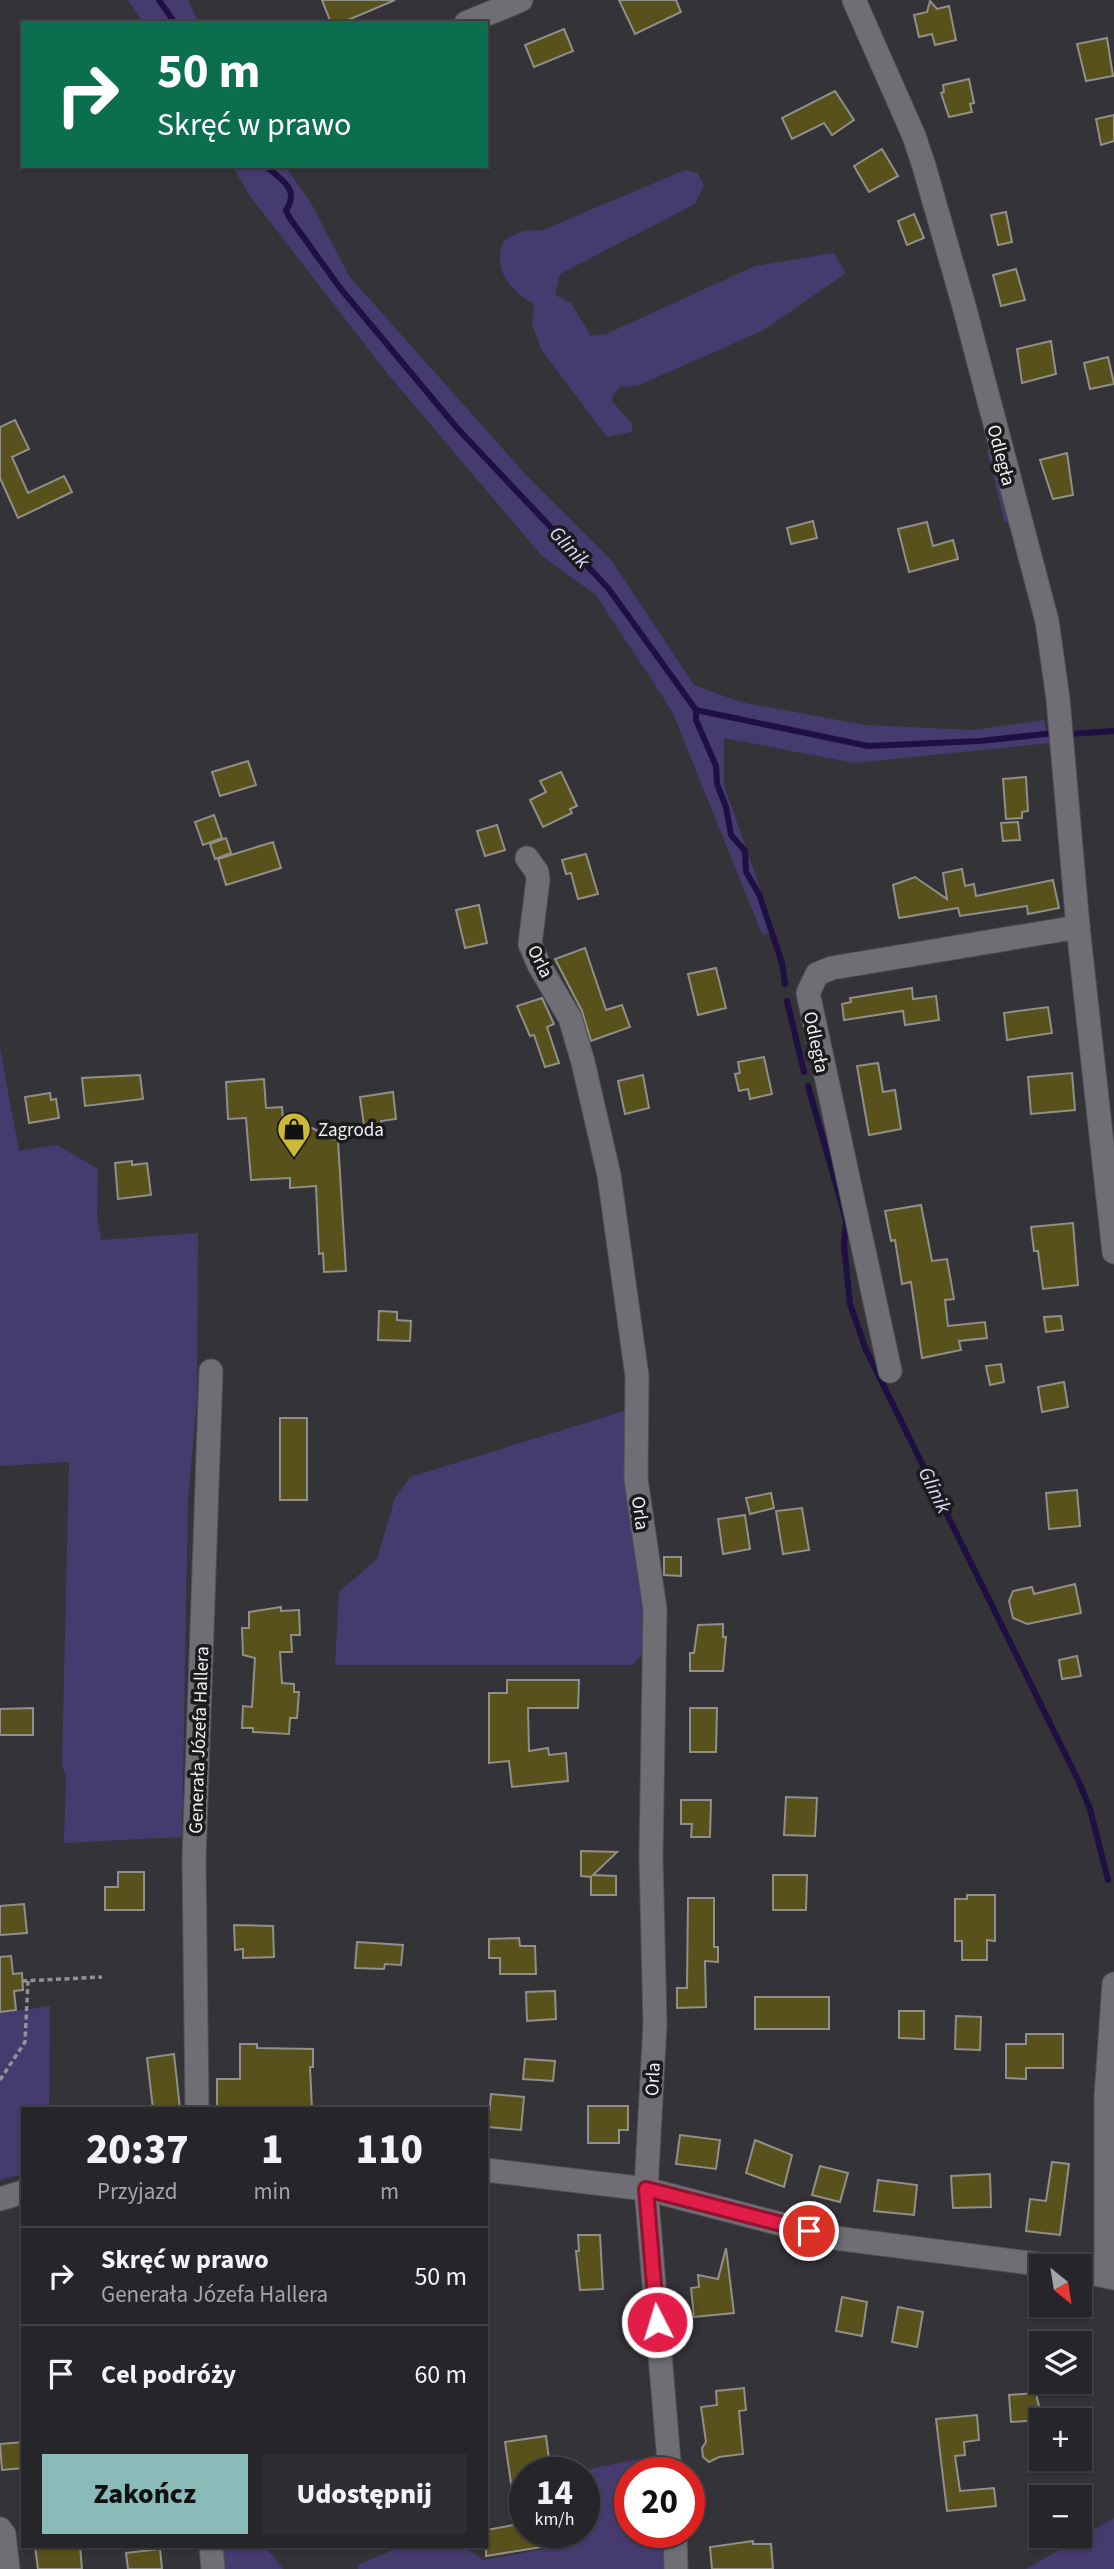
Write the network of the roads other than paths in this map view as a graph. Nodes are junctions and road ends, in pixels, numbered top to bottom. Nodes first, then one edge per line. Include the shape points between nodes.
1 (521, 0) edge
2 (854, 0) edge
3 (471, 21) edge
4 (527, 858) dead end
5 (1077, 927) junction
6 (1114, 1252) edge
7 (211, 1371) dead end
8 (890, 1371) dead end
9 (1114, 1984) edge
10 (197, 2107) edge
11 (488, 2170) edge
12 (646, 2189) junction
13 (21, 2193) edge
14 (0, 2199) edge
15 (1029, 2263) edge
16 (1109, 2276) edge
17 (669, 2457) edge
18 (0, 2529) edge
19 (211, 2548) edge
20 (675, 2548) edge
21 (8, 2569) edge
22 (214, 2569) edge
23 (676, 2569) edge

1 - 3 street
2 - 5 street, Odległa via 924,166 1047,621 1063,747
4 - 12 street, Orla via 538,880 530,944 570,1017 583,1062 608,1175 638,1376 636,1479 655,1609 651,1857 655,2024
5 - 6 street, Odległa
5 - 8 street, Odległa via 832,968 817,974 808,993
7 - 10 street, Generała Józefa Hallera via 194,1858
9 - 16 street via 1106,2097
11 - 12 street
12 - 15 street via 835,2238
12 - 17 street, Orla
13 - 14 street
18 - 21 street
19 - 22 street
20 - 23 street

